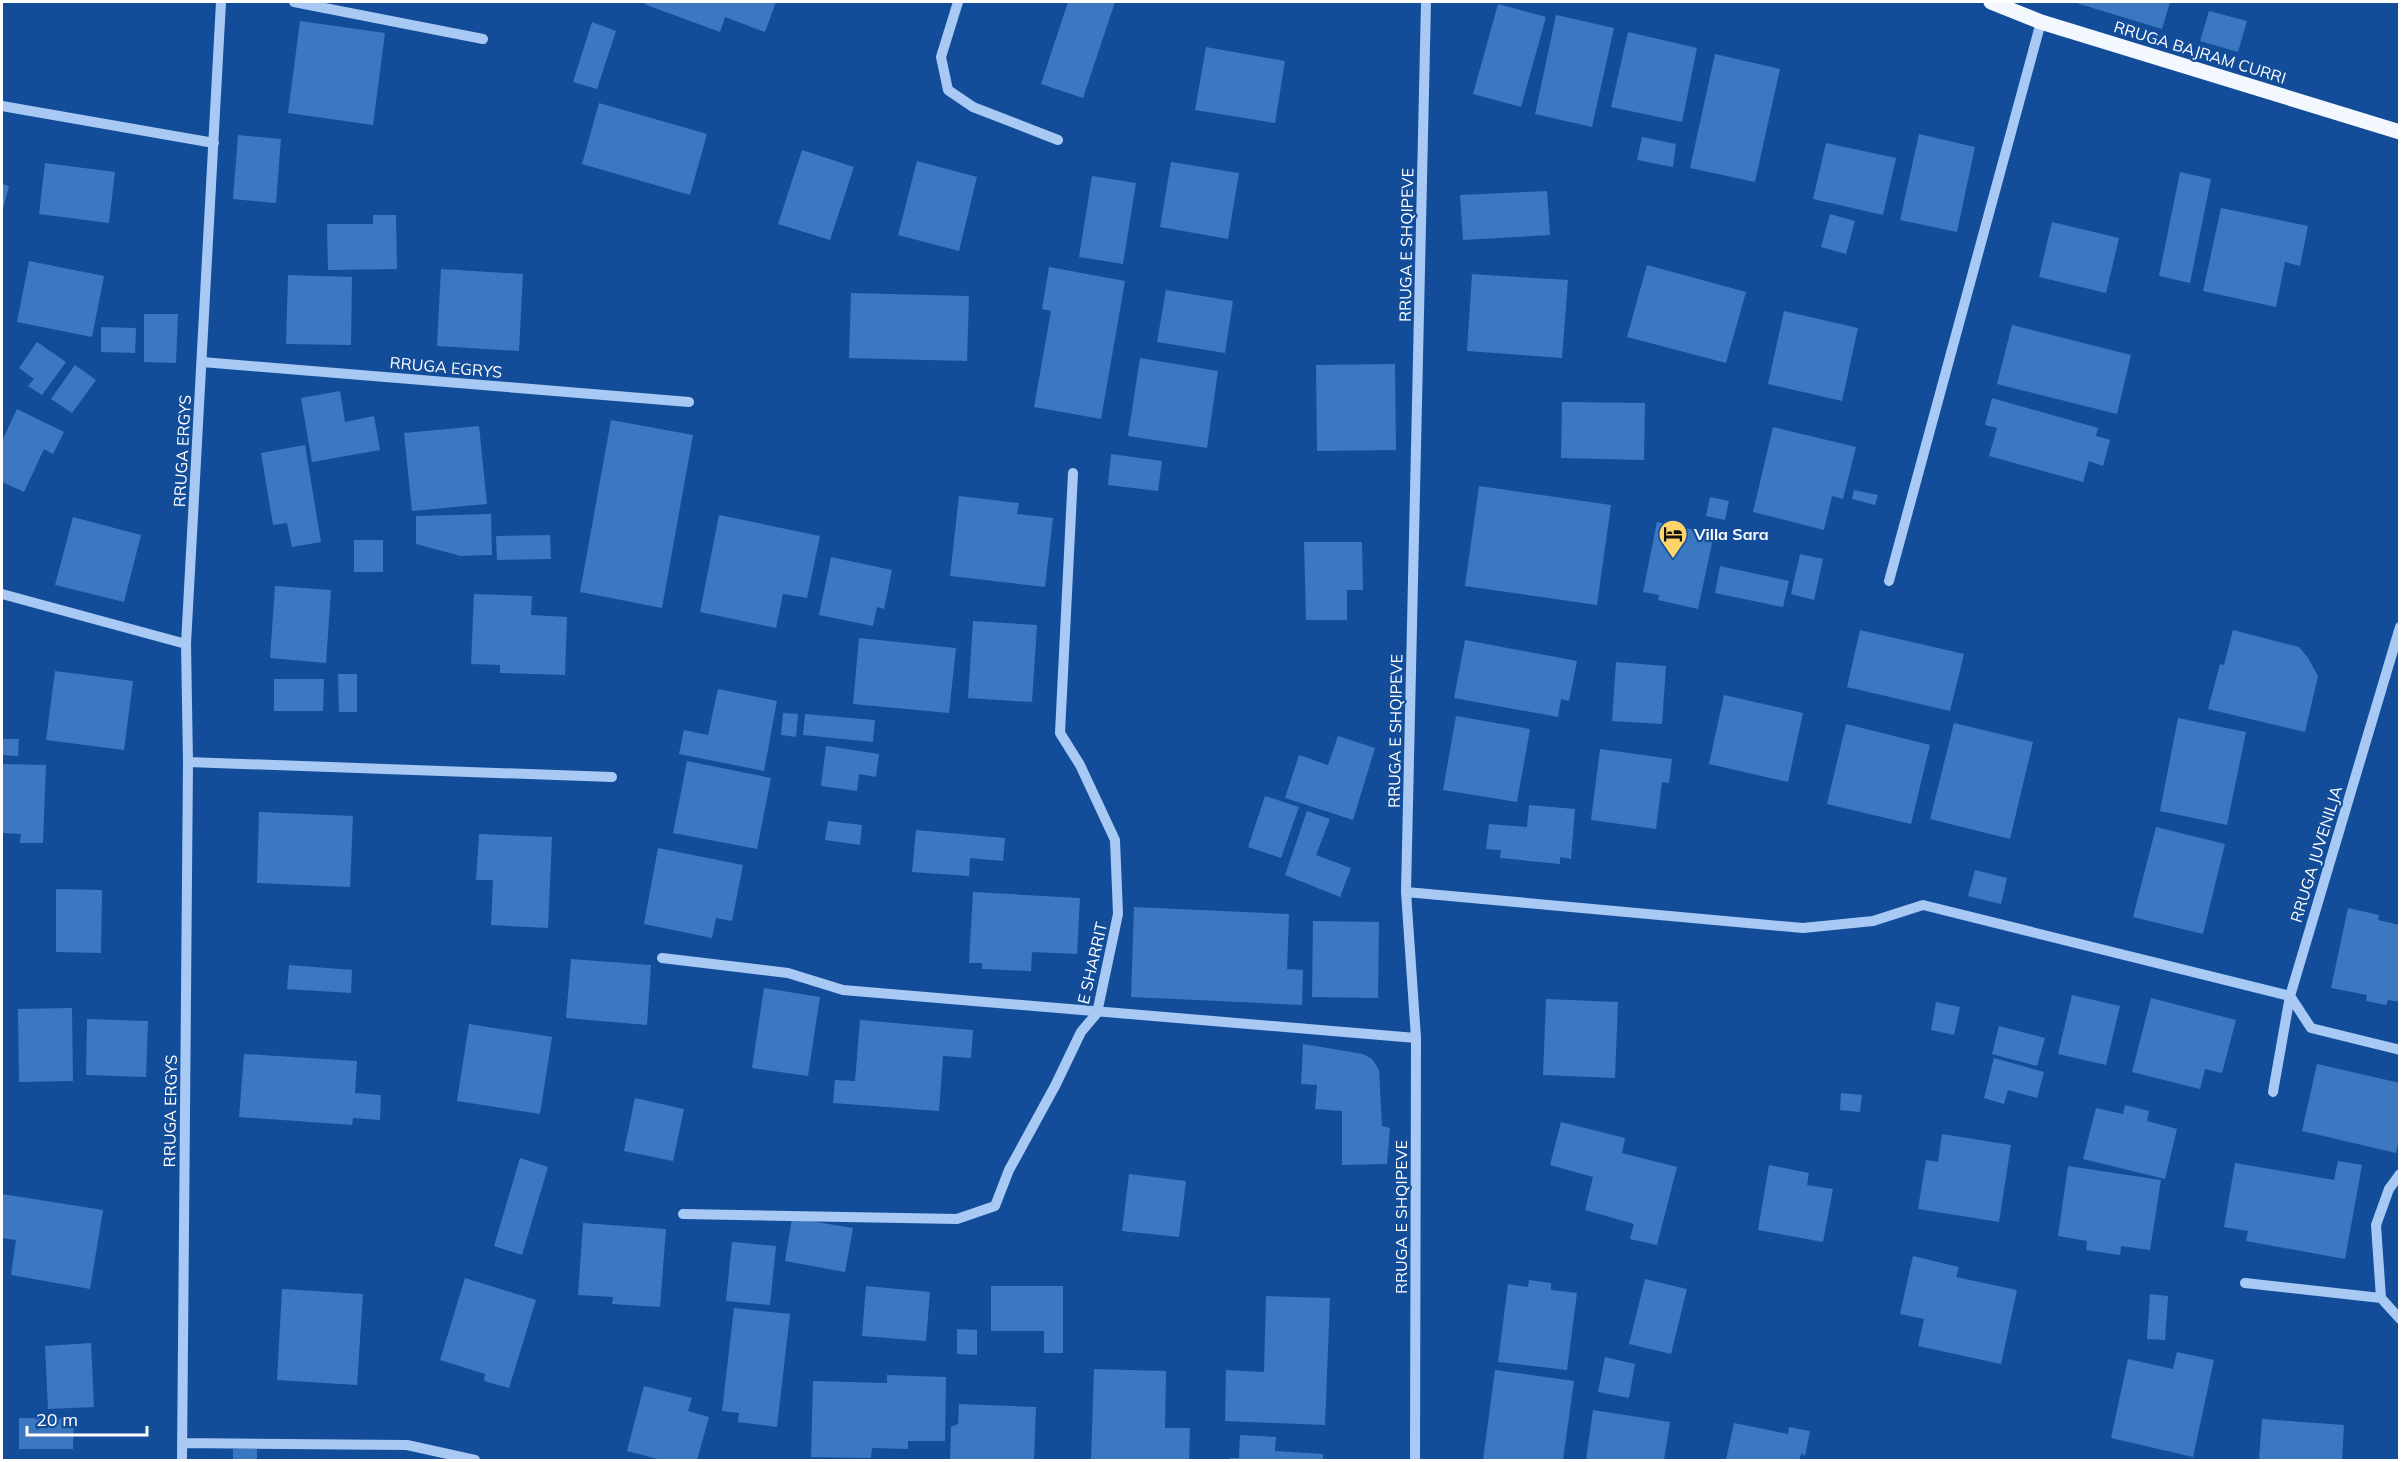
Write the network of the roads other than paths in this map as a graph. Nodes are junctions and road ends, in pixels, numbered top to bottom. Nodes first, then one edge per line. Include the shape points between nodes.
1 (221, 2) edge
2 (294, 2) edge
3 (958, 2) edge
4 (1426, 2) edge
5 (1990, 2) edge
6 (2041, 22) junction
7 (483, 39) dead end
8 (2, 106) edge
9 (2400, 132) edge
10 (1058, 140) dead end
11 (214, 143) junction
12 (202, 362) junction
13 (689, 402) dead end
14 (1072, 473) dead end
15 (1890, 581) dead end
16 (2, 594) edge
17 (2400, 627) edge
18 (186, 644) junction
19 (188, 762) junction
20 (612, 777) dead end
21 (1406, 892) junction
22 (662, 958) dead end
23 (2290, 996) junction
24 (1097, 1012) junction
25 (1416, 1038) junction
26 (2400, 1050) edge
27 (2273, 1092) dead end
28 (2400, 1174) edge
29 (683, 1214) dead end
30 (2245, 1283) dead end
31 (2381, 1298) junction
32 (2400, 1319) edge
33 (182, 1443) junction
34 (182, 1461) edge
35 (475, 1461) edge
36 (1415, 1461) edge

1 - 11 street, RRUGA ERGYS
2 - 7 street
3 - 10 street via 941,57 948,90 973,107
4 - 21 street, RRUGA E SHQIPEVE
5 - 6 main road, RRUGA BAJRAM CURRI
6 - 9 main road, RRUGA BAJRAM CURRI
6 - 15 street
8 - 11 street
11 - 12 street, RRUGA ERGYS
12 - 13 street, RRUGA EGRYS
12 - 18 street, RRUGA ERGYS
14 - 24 street, E SHARRIT via 1060,733 1080,765 1115,840 1118,914
16 - 18 street
17 - 23 street, RRUGA JUVENILJA
18 - 19 street, RRUGA ERGYS
19 - 20 street
19 - 33 street, RRUGA ERGYS
21 - 23 street via 1803,928 1873,921 1923,905
21 - 25 street, RRUGA E SHQIPEVE
22 - 24 street via 788,973 843,990
23 - 26 street via 2311,1028
23 - 27 street, RRUGA JUVENILJA
24 - 25 street
24 - 29 street, E SHARRIT via 1081,1032 1009,1170 995,1206 957,1219
25 - 36 street, RRUGA E SHQIPEVE
28 - 31 street via 2389,1189 2376,1225
30 - 31 street
31 - 32 street
33 - 34 street, RRUGA ERGYS
33 - 35 street via 407,1445

